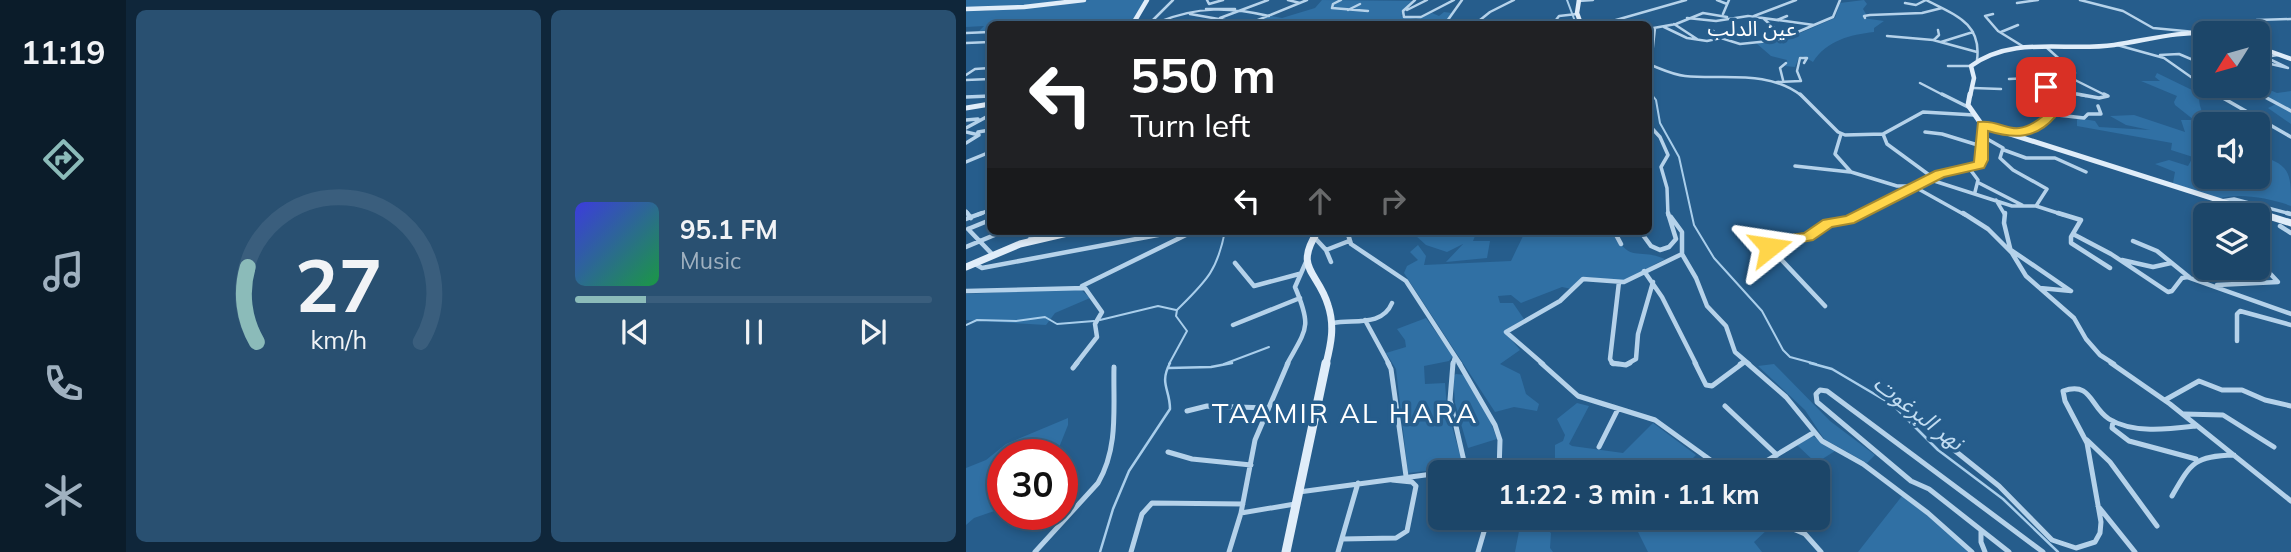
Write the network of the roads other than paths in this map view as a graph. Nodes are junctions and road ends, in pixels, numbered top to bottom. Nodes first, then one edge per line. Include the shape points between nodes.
1 (1084, 0) edge
2 (1147, 0) edge
3 (1173, 0) edge
4 (1223, 0) edge
5 (1268, 0) edge
6 (1288, 0) edge
7 (1307, 0) edge
8 (1341, 0) edge
9 (1415, 0) edge
10 (1427, 0) edge
11 (1454, 0) edge
12 (1462, 0) edge
13 (1514, 0) edge
14 (1578, 0) edge
15 (1593, 0) edge
16 (1686, 0) edge
17 (1717, 0) edge
18 (1796, 0) edge
19 (1840, 0) edge
20 (1926, 0) edge
21 (2038, 0) edge
22 (2080, 0) edge
23 (2112, 0) edge
24 (1062, 1) edge
25 (1074, 1) edge
26 (1728, 2) edge
27 (1208, 3) edge
28 (1300, 3) junction
29 (1905, 3) dead end
30 (1360, 4) dead end
31 (2017, 4) dead end
32 (2103, 5) junction
33 (1202, 8) junction
34 (1943, 8) junction
35 (966, 9) edge
36 (1239, 9) junction
37 (1347, 10) junction
38 (1368, 11) dead end
39 (1403, 11) junction
40 (1186, 13) junction
41 (1701, 13) junction
42 (1722, 14) junction
43 (1993, 14) dead end
44 (1573, 15) junction
45 (1269, 16) junction
46 (1787, 16) dead end
47 (1727, 17) junction
48 (1753, 17) junction
49 (1220, 18) junction
50 (1687, 18) junction
51 (1762, 18) junction
52 (1865, 18) dead end
53 (2291, 19) edge
54 (1711, 20) junction
55 (1144, 21) edge
56 (1147, 21) edge
57 (1162, 21) edge
58 (1234, 21) edge
59 (1256, 21) edge
60 (1447, 21) edge
61 (1479, 21) edge
62 (1555, 21) edge
63 (1578, 21) edge
64 (1612, 21) edge
65 (1776, 21) junction
66 (2254, 21) edge
67 (1674, 24) junction
68 (1814, 25) junction
69 (2018, 25) dead end
70 (1664, 27) junction
71 (1652, 28) edge
72 (1655, 28) junction
73 (1710, 28) dead end
74 (1774, 28) dead end
75 (1938, 30) dead end
76 (987, 32) edge
77 (1973, 32) junction
78 (2001, 32) junction
79 (966, 33) edge
80 (2193, 33) edge
81 (2193, 33) edge
82 (1887, 36) dead end
83 (1721, 38) junction
84 (1697, 40) junction
85 (1933, 40) junction
86 (987, 42) edge
87 (1940, 42) junction
88 (966, 43) edge
89 (2116, 44) junction
90 (2024, 47) junction
91 (2046, 47) junction
92 (1652, 50) edge
93 (1977, 52) junction
94 (2270, 52) edge
95 (2159, 55) junction
96 (2278, 55) junction
97 (2270, 56) edge
98 (2270, 59) edge
99 (2291, 59) edge
100 (1978, 60) junction
101 (2193, 60) edge
102 (1786, 63) dead end
103 (1804, 63) dead end
104 (2270, 64) edge
105 (1652, 65) edge
106 (1948, 66) dead end
107 (1971, 66) junction
108 (987, 68) edge
109 (2067, 77) junction
110 (966, 78) edge
111 (987, 79) edge
112 (2009, 79) dead end
113 (1783, 80) junction
114 (1776, 82) junction
115 (1920, 83) dead end
116 (2046, 87) junction
117 (1973, 88) junction
118 (2001, 89) dead end
119 (966, 97) edge
120 (2267, 98) edge
121 (987, 102) edge
122 (987, 103) edge
123 (2098, 106) dead end
124 (970, 107) edge
125 (1968, 107) junction
126 (2291, 111) edge
127 (2049, 114) junction
128 (987, 116) edge
129 (1974, 116) junction
130 (978, 119) junction
131 (966, 120) edge
132 (1982, 125) junction
133 (1652, 128) edge
134 (966, 130) edge
135 (987, 130) edge
136 (977, 132) junction
137 (1926, 132) dead end
138 (1841, 134) junction
139 (1883, 134) junction
140 (2013, 134) junction
141 (1982, 136) junction
142 (2291, 136) edge
143 (966, 143) edge
144 (1981, 146) junction
145 (2003, 150) junction
146 (987, 153) edge
147 (966, 162) edge
148 (1795, 166) dead end
149 (1969, 168) junction
150 (1851, 172) junction
151 (2085, 172) dead end
152 (1930, 178) junction
153 (1979, 183) junction
154 (1913, 186) junction
155 (1975, 192) junction
156 (1996, 200) junction
157 (2219, 201) junction
158 (2036, 206) junction
159 (2026, 207) junction
160 (966, 211) edge
161 (987, 211) edge
162 (2291, 214) edge
163 (1671, 217) junction
164 (968, 219) edge
165 (987, 221) edge
166 (2291, 223) edge
167 (2280, 226) dead end
168 (967, 229) edge
169 (2291, 233) edge
170 (2073, 234) junction
171 (994, 235) edge
172 (1040, 235) edge
173 (1059, 235) edge
174 (1158, 235) edge
175 (1187, 235) edge
176 (1313, 235) edge
177 (1348, 235) edge
178 (1616, 235) edge
179 (1643, 235) edge
180 (979, 241) junction
181 (1349, 241) junction
182 (2133, 241) dead end
183 (1020, 244) junction
184 (1621, 244) dead end
185 (966, 247) edge
186 (1326, 250) junction
187 (2011, 251) junction
188 (1682, 254) junction
189 (993, 256) junction
190 (2119, 259) junction
191 (1306, 262) junction
192 (1331, 262) dead end
193 (1235, 263) dead end
194 (2172, 263) junction
195 (975, 264) junction
196 (966, 267) edge
197 (2110, 268) dead end
198 (1644, 271) junction
199 (1299, 274) junction
200 (2270, 274) edge
201 (2190, 278) junction
202 (1619, 282) junction
203 (1653, 282) junction
204 (2213, 285) junction
205 (1082, 286) junction
206 (2039, 288) junction
207 (966, 291) edge
208 (1662, 297) junction
209 (1300, 298) junction
210 (1646, 301) junction
211 (1392, 303) dead end
212 (1825, 306) dead end
213 (2291, 314) edge
214 (1365, 320) junction
215 (1333, 323) junction
216 (1233, 325) dead end
217 (2291, 325) edge
218 (2237, 341) dead end
219 (1455, 357) junction
220 (1745, 361) junction
221 (1114, 367) dead end
222 (1073, 368) dead end
223 (1462, 369) junction
224 (1451, 372) junction
225 (2165, 400) junction
226 (1725, 406) dead end
227 (2291, 406) edge
228 (1268, 408) junction
229 (1618, 409) junction
230 (1187, 411) dead end
231 (2183, 414) junction
232 (2113, 421) junction
233 (2196, 426) junction
234 (1814, 433) junction
235 (1939, 438) dead end
236 (2085, 439) junction
237 (1598, 447) dead end
238 (2274, 447) dead end
239 (1168, 452) dead end
240 (1777, 456) junction
241 (2234, 456) junction
242 (2196, 458) junction
243 (1464, 460) edge
244 (1499, 460) edge
245 (1710, 460) edge
246 (1770, 460) edge
247 (1251, 465) junction
248 (1428, 474) edge
249 (1406, 476) junction
250 (1390, 479) junction
251 (1358, 483) junction
252 (1298, 492) junction
253 (2172, 496) dead end
254 (2291, 501) edge
255 (1243, 504) junction
256 (1297, 504) junction
257 (2096, 505) junction
258 (1241, 513) junction
259 (2157, 526) dead end
260 (1484, 530) edge
261 (1796, 530) edge
262 (1981, 530) junction
263 (1342, 539) junction
264 (1035, 552) edge
265 (1131, 552) edge
266 (1229, 552) edge
267 (1286, 552) edge
268 (1338, 552) edge
269 (1478, 552) edge
270 (1821, 552) edge
271 (1972, 552) edge
272 (1985, 552) edge
273 (2009, 552) edge
274 (2043, 552) edge
275 (2134, 552) edge

1 - 25 street
2 - 55 street
3 - 56 street
4 - 27 street
5 - 36 street
6 - 28 street
7 - 28 street
8 - 37 street via 1332,8
9 - 39 street
10 - 39 street
11 - 39 street via 1416,18 1404,17
12 - 60 street
13 - 61 street
14 - 15 street
14 - 44 street
16 - 64 street
17 - 26 street
18 - 48 street
19 - 68 street via 1833,17
20 - 29 street via 1916,5
20 - 34 street
21 - 31 street
22 - 32 street
23 - 32 street
24 - 25 street
24 - 35 street
26 - 42 street
27 - 33 street
27 - 36 street
28 - 45 street
30 - 37 street
32 - 80 street via 2130,13 2153,28
33 - 36 street
33 - 40 street
34 - 52 street
34 - 77 street
36 - 45 street
36 - 49 street
37 - 38 street
40 - 49 street
40 - 57 street
41 - 42 street
41 - 50 street
41 - 54 street
42 - 47 street
43 - 78 street via 1985,16
44 - 62 street via 1558,16
44 - 63 street
45 - 59 street
46 - 65 street
47 - 48 street
47 - 54 street
48 - 51 street
49 - 58 street
50 - 54 street
50 - 67 street
51 - 65 street
51 - 74 street
53 - 66 street
65 - 68 street
67 - 70 street
67 - 84 street
68 - 83 street via 1779,40 1738,44
69 - 78 street
70 - 72 street
70 - 84 street
71 - 72 street
72 - 92 street
73 - 83 street
75 - 85 street
76 - 79 street
77 - 87 street
77 - 93 street via 1979,43
78 - 90 street
81 - 89 street
82 - 85 street
83 - 84 street
85 - 87 street
86 - 88 street
87 - 93 street
89 - 91 street
89 - 95 street
90 - 91 street
90 - 100 street
91 - 109 street via 2075,73
93 - 100 street
94 - 96 street
95 - 101 street via 2177,53
95 - 142 street via 2219,96
96 - 97 street
96 - 99 street
98 - 104 street via 2288,68
100 - 107 street
102 - 113 street via 1780,68
103 - 113 street via 1807,58 1800,58 1797,71 1801,82
105 - 114 street via 1683,76 1729,75
106 - 107 street
107 - 117 street
108 - 110 street via 975,69
109 - 116 street
109 - 116 street via 2108,97
110 - 111 street
112 - 116 street via 2032,79
113 - 114 street
114 - 138 street via 1798,93
115 - 125 street
116 - 127 street via 2043,101
117 - 118 street
117 - 125 street
119 - 121 street
120 - 126 street
122 - 124 street
123 - 127 street via 2101,114 2084,118
125 - 129 street
127 - 140 street via 2039,125
128 - 130 street
129 - 132 street
129 - 139 street via 1923,112
130 - 131 street
130 - 134 street
132 - 140 street
132 - 141 street
133 - 163 street via 1668,155 1661,167
134 - 136 street
135 - 136 street
136 - 143 street via 978,136
137 - 144 street
138 - 139 street
138 - 150 street via 1835,154
139 - 152 street via 1887,144
140 - 157 street
141 - 144 street
141 - 145 street
144 - 149 street via 1981,163
145 - 151 street via 2026,158 2055,158
145 - 158 street via 1999,156 2004,164 2047,189
146 - 147 street
148 - 150 street
149 - 152 street
149 - 153 street
150 - 154 street via 1897,186
152 - 154 street
152 - 155 street
153 - 155 street
153 - 159 street
154 - 187 street via 1988,229
154 - 212 street via 1849,220 1828,223 1808,237 1770,243
155 - 156 street
156 - 159 street
156 - 187 street via 2005,213 2003,225
157 - 162 street via 2234,199
157 - 166 street
158 - 159 street
158 - 170 street via 2081,220
160 - 164 street
161 - 164 street
163 - 179 street via 1676,239 1665,248 1651,246
163 - 188 street via 1682,232
165 - 168 street
167 - 169 street
168 - 180 street
170 - 190 street
170 - 197 street via 2071,243
171 - 180 street
172 - 183 street
173 - 183 street
174 - 195 street via 992,266
175 - 205 street
176 - 186 street
176 - 191 street
177 - 181 street
178 - 184 street
180 - 185 street
180 - 189 street
181 - 186 street
181 - 219 street via 1406,281
182 - 194 street
183 - 189 street
186 - 192 street
187 - 206 street
187 - 206 street via 2071,290
188 - 198 street
188 - 220 street via 1707,306 1724,322 1733,349
189 - 195 street
190 - 194 street via 2153,267
190 - 201 street via 2168,292 2182,278
191 - 199 street
191 - 215 street
193 - 199 street via 1254,286
194 - 201 street
195 - 196 street
198 - 202 street
198 - 203 street
199 - 209 street via 1295,287
200 - 204 street via 2277,282
201 - 204 street
202 - 210 street via 1609,359 1613,364 1626,365 1636,359
202 - 229 street via 1583,279 1565,298 1506,332 1578,396
203 - 208 street
203 - 210 street
204 - 213 street
205 - 207 street
205 - 222 street via 1102,310 1096,322 1097,337
206 - 225 street via 2074,318 2100,355
208 - 210 street
208 - 220 street via 1706,384 1720,382
209 - 216 street
209 - 228 street via 1307,316 1305,331
211 - 214 street via 1386,314
214 - 215 street
214 - 249 street via 1391,369
215 - 252 street
217 - 218 street via 2240,311 2236,314
219 - 223 street
219 - 224 street
220 - 234 street via 1800,411
221 - 264 street via 1112,443 1105,472
223 - 224 street
223 - 244 street via 1495,425
224 - 243 street via 1448,391
225 - 227 street via 2199,381
225 - 231 street
226 - 240 street
228 - 230 street via 1207,406
228 - 247 street
229 - 237 street
229 - 245 street via 1655,420
231 - 233 street
231 - 238 street via 2223,415
232 - 233 street via 2156,428
232 - 236 street via 2083,389 2066,389 2062,394
232 - 242 street via 2112,428 2124,438
233 - 241 street
234 - 240 street
234 - 271 street via 1863,464
235 - 257 street via 2020,505 2039,529 2064,545 2076,548 2095,542 2101,522
236 - 257 street
236 - 259 street via 2110,462
239 - 247 street
240 - 246 street
241 - 242 street
241 - 254 street
242 - 253 street
247 - 255 street
248 - 249 street
249 - 250 street
250 - 251 street
250 - 263 street via 1416,486 1407,531 1396,538
251 - 252 street
251 - 263 street
252 - 256 street
255 - 258 street
255 - 265 street via 1152,503 1142,514
256 - 258 street
256 - 267 street
257 - 275 street
258 - 266 street
260 - 269 street
261 - 270 street
262 - 272 street
262 - 273 street
262 - 274 street via 1844,427 1817,402 1815,394 1827,391
263 - 268 street

